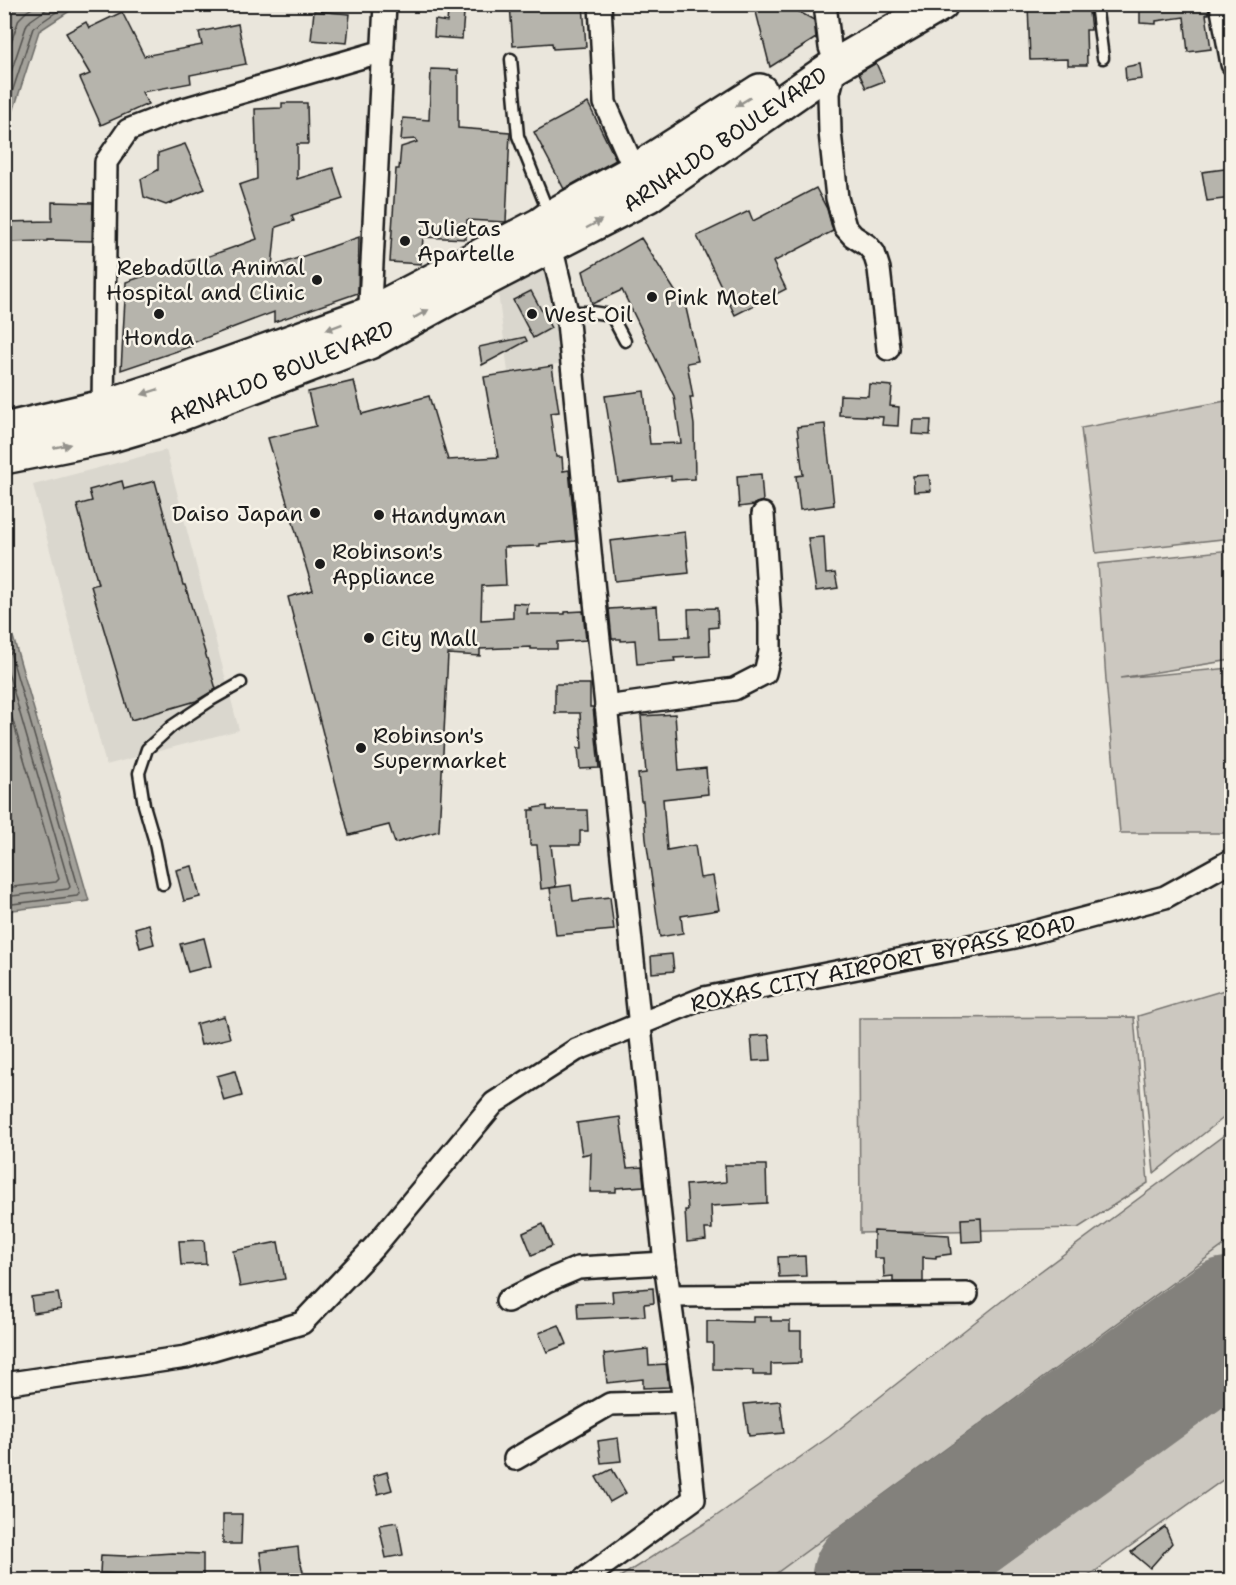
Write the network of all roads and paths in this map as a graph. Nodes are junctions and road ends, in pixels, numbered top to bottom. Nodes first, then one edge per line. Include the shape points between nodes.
1 (386, 4) edge
2 (600, 4) edge
3 (825, 4) edge
4 (899, 4) edge
5 (941, 4) edge
6 (1096, 4) edge
7 (1221, 4) edge
8 (383, 51) junction
9 (833, 56) junction
10 (1102, 58) dead end
11 (511, 59) dead end
12 (1232, 64) edge
13 (642, 183) junction
14 (547, 230) junction
15 (567, 312) junction
16 (369, 328) junction
17 (625, 341) dead end
18 (888, 349) dead end
19 (106, 422) junction
20 (4, 430) edge
21 (4, 457) edge
22 (763, 514) dead end
23 (241, 683) dead end
24 (606, 707) junction
25 (1232, 860) edge
26 (163, 884) dead end
27 (665, 1263) junction
28 (967, 1294) dead end
29 (670, 1296) junction
30 (507, 1301) dead end
31 (4, 1384) edge
32 (684, 1402) junction
33 (515, 1459) dead end
34 (583, 1581) edge

1 - 8 street
2 - 13 street via 605,103
3 - 9 street
4 - 9 highway, ARNALDO BOULEVARD
5 - 9 highway, ARNALDO BOULEVARD
6 - 10 lane
7 - 12 street
8 - 16 street
8 - 19 street via 177,111 128,130 106,162
9 - 13 highway, ARNALDO BOULEVARD
9 - 18 street via 830,132 837,198 845,227 874,253
11 - 14 lane via 519,136
13 - 14 highway, ARNALDO BOULEVARD
14 - 15 street
14 - 16 highway, ARNALDO BOULEVARD
15 - 17 lane via 611,315
15 - 24 street
16 - 19 highway, ARNALDO BOULEVARD via 162,388
19 - 20 highway, ARNALDO BOULEVARD
21 -> 19 highway, ARNALDO BOULEVARD
22 - 24 street via 770,623 765,673 734,689
23 - 26 lane via 172,726 147,749 139,773
24 - 27 street
25 - 31 street, ROXAS CITY AIRPORT BYPASS ROAD via 1165,897 1015,937 704,998 576,1050 494,1103 375,1246 302,1323 186,1357
27 - 29 street
27 - 30 street via 578,1268
28 - 29 street
29 - 32 street
32 - 33 street via 610,1404
32 - 34 street via 694,1499

